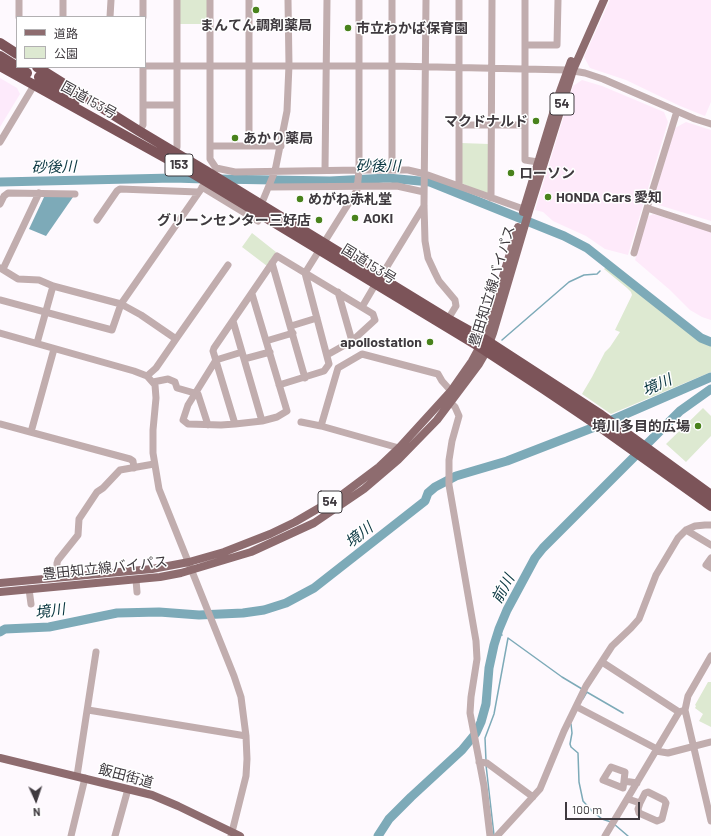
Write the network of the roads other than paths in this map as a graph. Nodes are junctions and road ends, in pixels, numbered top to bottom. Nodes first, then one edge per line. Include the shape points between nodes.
1 (19, 0) edge
2 (63, 0) edge
3 (110, 0) edge
4 (144, 0) edge
5 (177, 0) edge
6 (210, 0) edge
7 (249, 0) edge
8 (288, 0) edge
9 (327, 0) edge
10 (359, 0) edge
11 (392, 0) edge
12 (426, 0) edge
13 (459, 0) edge
14 (492, 0) edge
15 (525, 0) edge
16 (558, 0) edge
17 (598, 0) edge
18 (604, 0) edge
19 (19, 16) edge
20 (63, 16) edge
21 (110, 16) edge
22 (143, 16) edge
23 (0, 43) edge
24 (525, 45) junction
25 (16, 53) edge
26 (0, 56) edge
27 (16, 63) edge
28 (289, 65) junction
29 (0, 66) edge
30 (146, 66) edge
31 (176, 66) junction
32 (210, 66) junction
33 (249, 66) junction
34 (326, 66) junction
35 (359, 66) junction
36 (393, 66) junction
37 (426, 67) junction
38 (26, 68) edge
39 (144, 68) edge
40 (459, 68) junction
41 (492, 68) junction
42 (525, 69) junction
43 (571, 70) junction
44 (39, 74) edge
45 (144, 105) junction
46 (176, 105) junction
47 (677, 111) junction
48 (711, 124) edge
49 (458, 125) junction
50 (492, 125) junction
51 (525, 125) junction
52 (138, 132) junction
53 (0, 142) edge
54 (210, 146) junction
55 (248, 146) junction
56 (281, 146) junction
57 (177, 147) dead end
58 (538, 162) junction
59 (325, 170) junction
60 (358, 170) junction
61 (392, 170) junction
62 (275, 171) junction
63 (425, 176) junction
64 (207, 180) junction
65 (459, 186) junction
66 (269, 187) junction
67 (357, 187) junction
68 (424, 190) junction
69 (39, 193) junction
70 (75, 194) dead end
71 (492, 198) junction
72 (0, 204) edge
73 (261, 205) junction
74 (424, 205) junction
75 (647, 208) junction
76 (526, 210) junction
77 (97, 220) dead end
78 (258, 221) dead end
79 (711, 229) edge
80 (322, 248) junction
81 (634, 253) dead end
82 (272, 264) junction
83 (228, 265) dead end
84 (2, 268) edge
85 (305, 273) junction
86 (378, 281) junction
87 (53, 286) junction
88 (338, 292) junction
89 (252, 294) junction
90 (0, 300) edge
91 (121, 304) junction
92 (362, 307) junction
93 (46, 312) junction
94 (317, 318) junction
95 (448, 319) junction
96 (233, 321) junction
97 (292, 330) junction
98 (0, 333) edge
99 (176, 339) junction
100 (352, 340) junction
101 (266, 341) junction
102 (37, 343) junction
103 (485, 345) junction
104 (54, 349) junction
105 (270, 352) junction
106 (327, 355) junction
107 (243, 356) junction
108 (216, 360) junction
109 (306, 378) junction
110 (150, 379) junction
111 (280, 385) junction
112 (451, 391) junction
113 (196, 393) junction
114 (564, 396) junction
115 (451, 403) junction
116 (262, 421) junction
117 (301, 422) dead end
118 (0, 424) edge
119 (208, 424) junction
120 (235, 424) junction
121 (321, 426) junction
122 (32, 432) junction
123 (399, 448) junction
124 (154, 464) junction
125 (134, 468) junction
126 (711, 495) edge
127 (711, 506) edge
128 (711, 525) edge
129 (686, 530) junction
130 (711, 545) edge
131 (711, 558) edge
132 (190, 566) junction
133 (711, 568) edge
134 (57, 577) junction
135 (136, 580) junction
136 (0, 583) edge
137 (29, 589) junction
138 (0, 592) edge
139 (136, 592) dead end
140 (31, 604) dead end
141 (96, 652) dead end
142 (710, 660) edge
143 (602, 662) junction
144 (577, 707) junction
145 (88, 710) junction
146 (682, 711) junction
147 (246, 736) junction
148 (711, 742) edge
149 (694, 746) junction
150 (657, 750) junction
151 (0, 758) edge
152 (480, 762) junction
153 (81, 777) junction
154 (624, 781) dead end
155 (638, 783) junction
156 (128, 789) junction
157 (533, 797) junction
158 (628, 799) junction
159 (640, 803) dead end
160 (711, 821) edge
161 (235, 835) edge
162 (71, 836) edge
163 (115, 836) edge
164 (490, 836) edge
165 (497, 836) edge
166 (605, 836) edge

1 - 19 street
2 - 20 street
3 - 21 street
4 - 22 street
5 - 31 street
6 - 32 street
7 - 33 street
8 - 28 street
9 - 34 street
10 - 35 street
11 - 36 street
12 - 37 street
13 - 40 street
14 - 41 street
15 - 24 street
16 - 24 street via 557,45
17 - 43 main road, 54
18 - 43 main road, 54
23 - 25 highway
24 - 42 street
26 - 27 highway, 153
28 - 33 street
28 - 34 street
28 - 56 street via 287,112
29 - 44 highway, 国道153号 / 153
30 - 31 street
31 - 32 street
31 - 46 street
32 - 33 street
32 - 54 street
33 - 55 street
34 - 35 street
34 - 59 street
35 - 36 street
35 - 60 street
36 - 37 street
36 - 61 street
37 - 40 street
37 - 63 street
38 - 44 highway, 153
39 - 45 street
40 - 41 street
40 - 49 street
41 - 42 street
41 - 50 street
42 - 43 street
42 - 51 street
43 - 47 street via 603,79
43 - 58 main road, 54 via 558,94
43 - 76 main road, 54
44 - 52 highway, 国道153号 / 153
44 - 53 street
44 - 64 highway, 国道153号 / 153 via 105,124
45 - 46 street
45 - 52 street via 143,125
46 - 57 street
47 - 48 street
47 - 75 street
49 - 50 street
49 - 65 street
50 - 51 street
50 - 71 street
51 - 58 street via 525,160
52 - 64 highway, 国道153号 / 153
54 - 55 street
54 - 64 street
55 - 56 street
56 - 62 street
58 - 76 main road, 54
59 - 60 street
59 - 62 street
60 - 61 street
60 - 67 street
61 - 63 street via 408,170
62 - 64 street via 235,172
62 - 66 street
63 - 65 street
63 - 68 street
64 - 73 highway, 国道153号 / 153
64 - 77 street via 120,189
64 - 78 street
64 - 80 highway, 国道153号 / 153
64 - 91 street
65 - 71 street
66 - 67 street
66 - 73 street
67 - 68 street via 397,186
67 - 80 street
68 - 74 street
69 - 70 street
69 - 72 street via 8,193
69 - 84 street
71 - 76 street
73 - 80 highway, 国道153号 / 153
74 - 86 street
74 - 95 street via 428,258 439,281 456,300 456,306
75 - 79 street
75 - 81 street
76 - 103 main road, 豊田知立線バイパス / 54
80 - 85 street
80 - 86 highway, 国道153号 / 153
82 - 85 street via 277,256
82 - 89 street
82 - 97 street
83 - 99 street
84 - 87 street via 18,279 38,280
85 - 88 street
85 - 94 street
86 - 92 street
86 - 95 highway, 国道153号 / 153
86 - 103 highway, 国道153号 / 153
87 - 91 street
87 - 93 street
88 - 92 street
88 - 100 street
89 - 96 street
89 - 101 street
90 - 93 street
91 - 93 street via 112,330
91 - 99 street
92 - 100 street via 373,314 375,320
93 - 102 street
94 - 97 street
94 - 106 street
95 - 103 highway, 国道153号 / 153
96 - 107 street
96 - 108 street via 214,348
97 - 101 street
97 - 109 street
98 - 102 street
99 - 110 street
100 - 106 street
101 - 105 street
102 - 104 street
103 - 112 main road, 豊田知立線バイパス / 54
103 - 114 highway, 国道153号 / 153 via 544,388
103 - 115 main road, 豊田知立線バイパス / 54 via 479,364
104 - 110 street via 117,365
104 - 122 street
105 - 107 street
105 - 111 street
106 - 109 street via 327,368
107 - 108 street
107 - 116 street
108 - 113 street
108 - 120 street
109 - 111 street
110 - 113 street via 168,379 175,382 177,388
110 - 124 street via 155,385 156,393 152,443
111 - 116 street via 287,411
112 - 121 street via 438,374 362,354 338,368
112 - 123 main road, 豊田知立線バイパス / 54
113 - 119 street via 200,397
113 - 119 street via 188,405 183,420 188,424
114 - 126 highway, 国道153号 / 153 via 601,414
114 - 127 highway, 国道153号 / 153
115 - 132 main road, 豊田知立線バイパス / 54 via 376,480 314,523 251,552
115 - 152 street via 459,416 452,441 448,486 476,641 477,659 470,701
116 - 120 street
117 - 121 street
118 - 122 street
119 - 120 street
121 - 123 street
122 - 125 street via 130,459
123 - 132 main road, 豊田知立線バイパス / 54 via 343,494 295,522
124 - 125 street
124 - 132 street via 163,501
125 - 134 street via 120,470 97,492 79,519 78,535 58,560
128 - 129 street via 700,525
129 - 130 street
129 - 143 street via 678,538 656,575 639,619 612,646
131 - 133 street via 706,565
132 - 134 main road, 豊田知立線バイパス / 54
132 - 135 main road, 豊田知立線バイパス / 54 via 160,577
132 - 147 street via 242,697
134 - 136 main road, 豊田知立線バイパス / 54
135 - 137 main road, 豊田知立線バイパス / 54
135 - 139 street
137 - 138 main road, 豊田知立線バイパス / 54
137 - 140 street
141 - 145 street
142 - 146 street
143 - 144 street via 586,686
143 - 146 street
144 - 150 street
144 - 157 street via 540,789
145 - 147 street
145 - 153 street
146 - 149 street
146 - 150 street
147 - 161 street via 246,776
148 - 149 street
149 - 150 street via 668,753
149 - 160 street
150 - 155 street
151 - 153 main road, 飯田街道
152 - 157 street via 487,763
152 - 164 street
153 - 156 main road, 飯田街道
153 - 162 street
154 - 155 street
155 - 158 street
156 - 161 main road, 飯田街道 via 152,795 178,806
156 - 163 street
157 - 165 street
158 - 159 street
158 - 166 street

